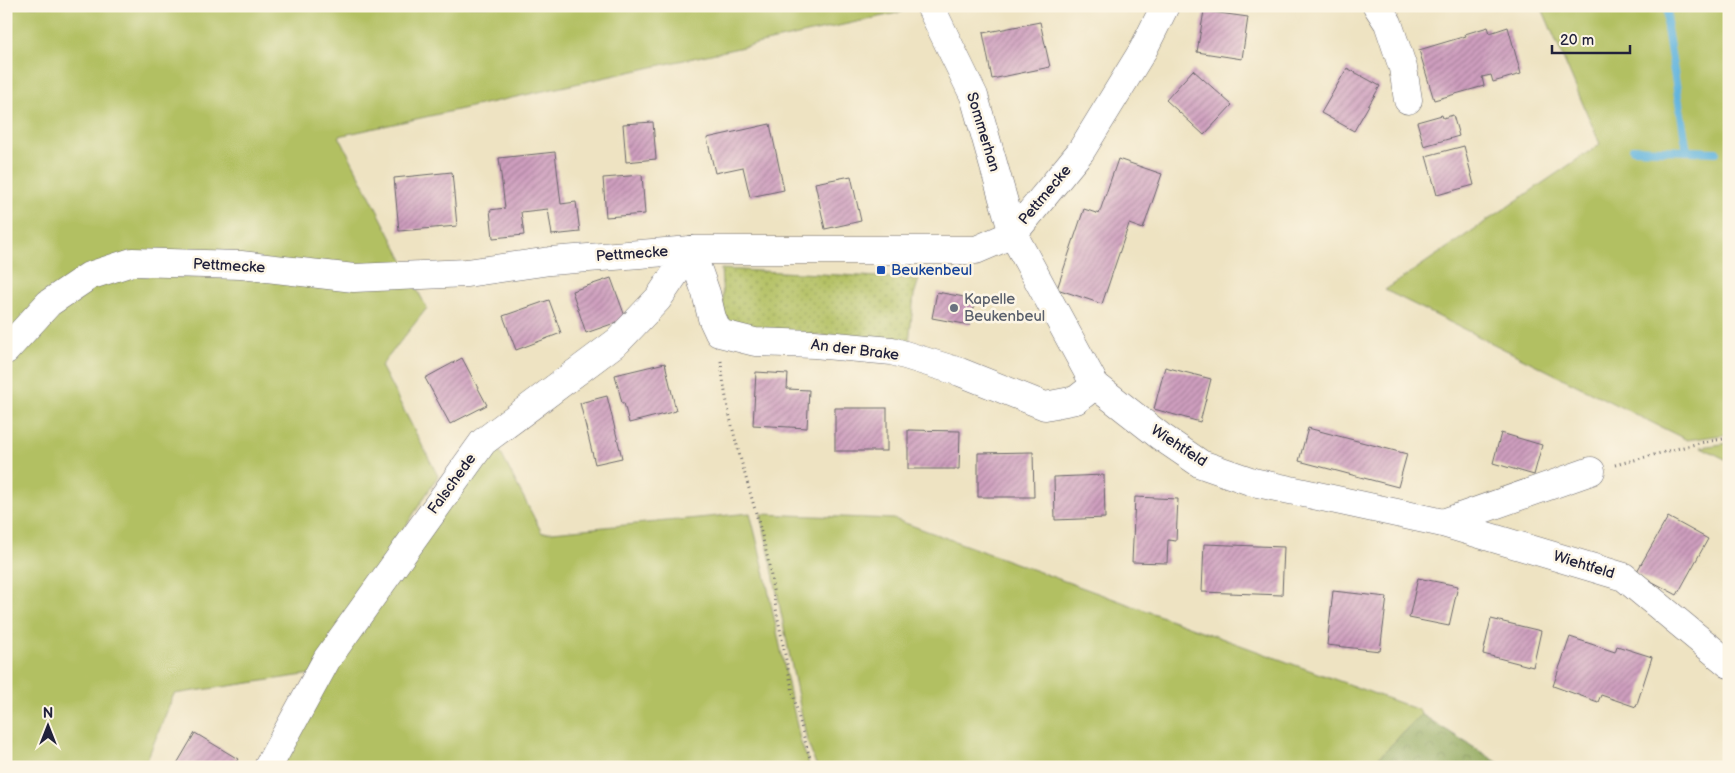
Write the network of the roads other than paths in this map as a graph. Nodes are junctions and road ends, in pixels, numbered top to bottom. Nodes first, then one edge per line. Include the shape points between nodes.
1 (930, 6) edge
2 (1165, 6) edge
3 (1376, 6) edge
4 (1408, 100) dead end
5 (1013, 234) junction
6 (691, 250) junction
7 (6, 350) edge
8 (1095, 385) junction
9 (1590, 471) road end
10 (1443, 523) junction
11 (1729, 664) edge
12 (268, 767) edge

1 - 5 street, Sommerhan via 974,96
2 - 5 street, Pettmecke via 1082,151
3 - 4 street via 1388,23 1403,68
5 - 6 street, Pettmecke via 976,250
5 - 8 street, Wiehtfeld
6 - 7 street, Pettmecke via 550,261 467,273 354,278 241,265 132,262 89,276 49,302
6 - 8 street, An der Brake via 719,333 755,342 892,351 960,372 1044,406 1076,400
6 - 12 street, Falschede via 658,299 618,341 483,442 327,659
8 - 10 street, Wiehtfeld via 1201,464 1253,482
9 - 10 street
10 - 11 street, Wiehtfeld via 1624,577

